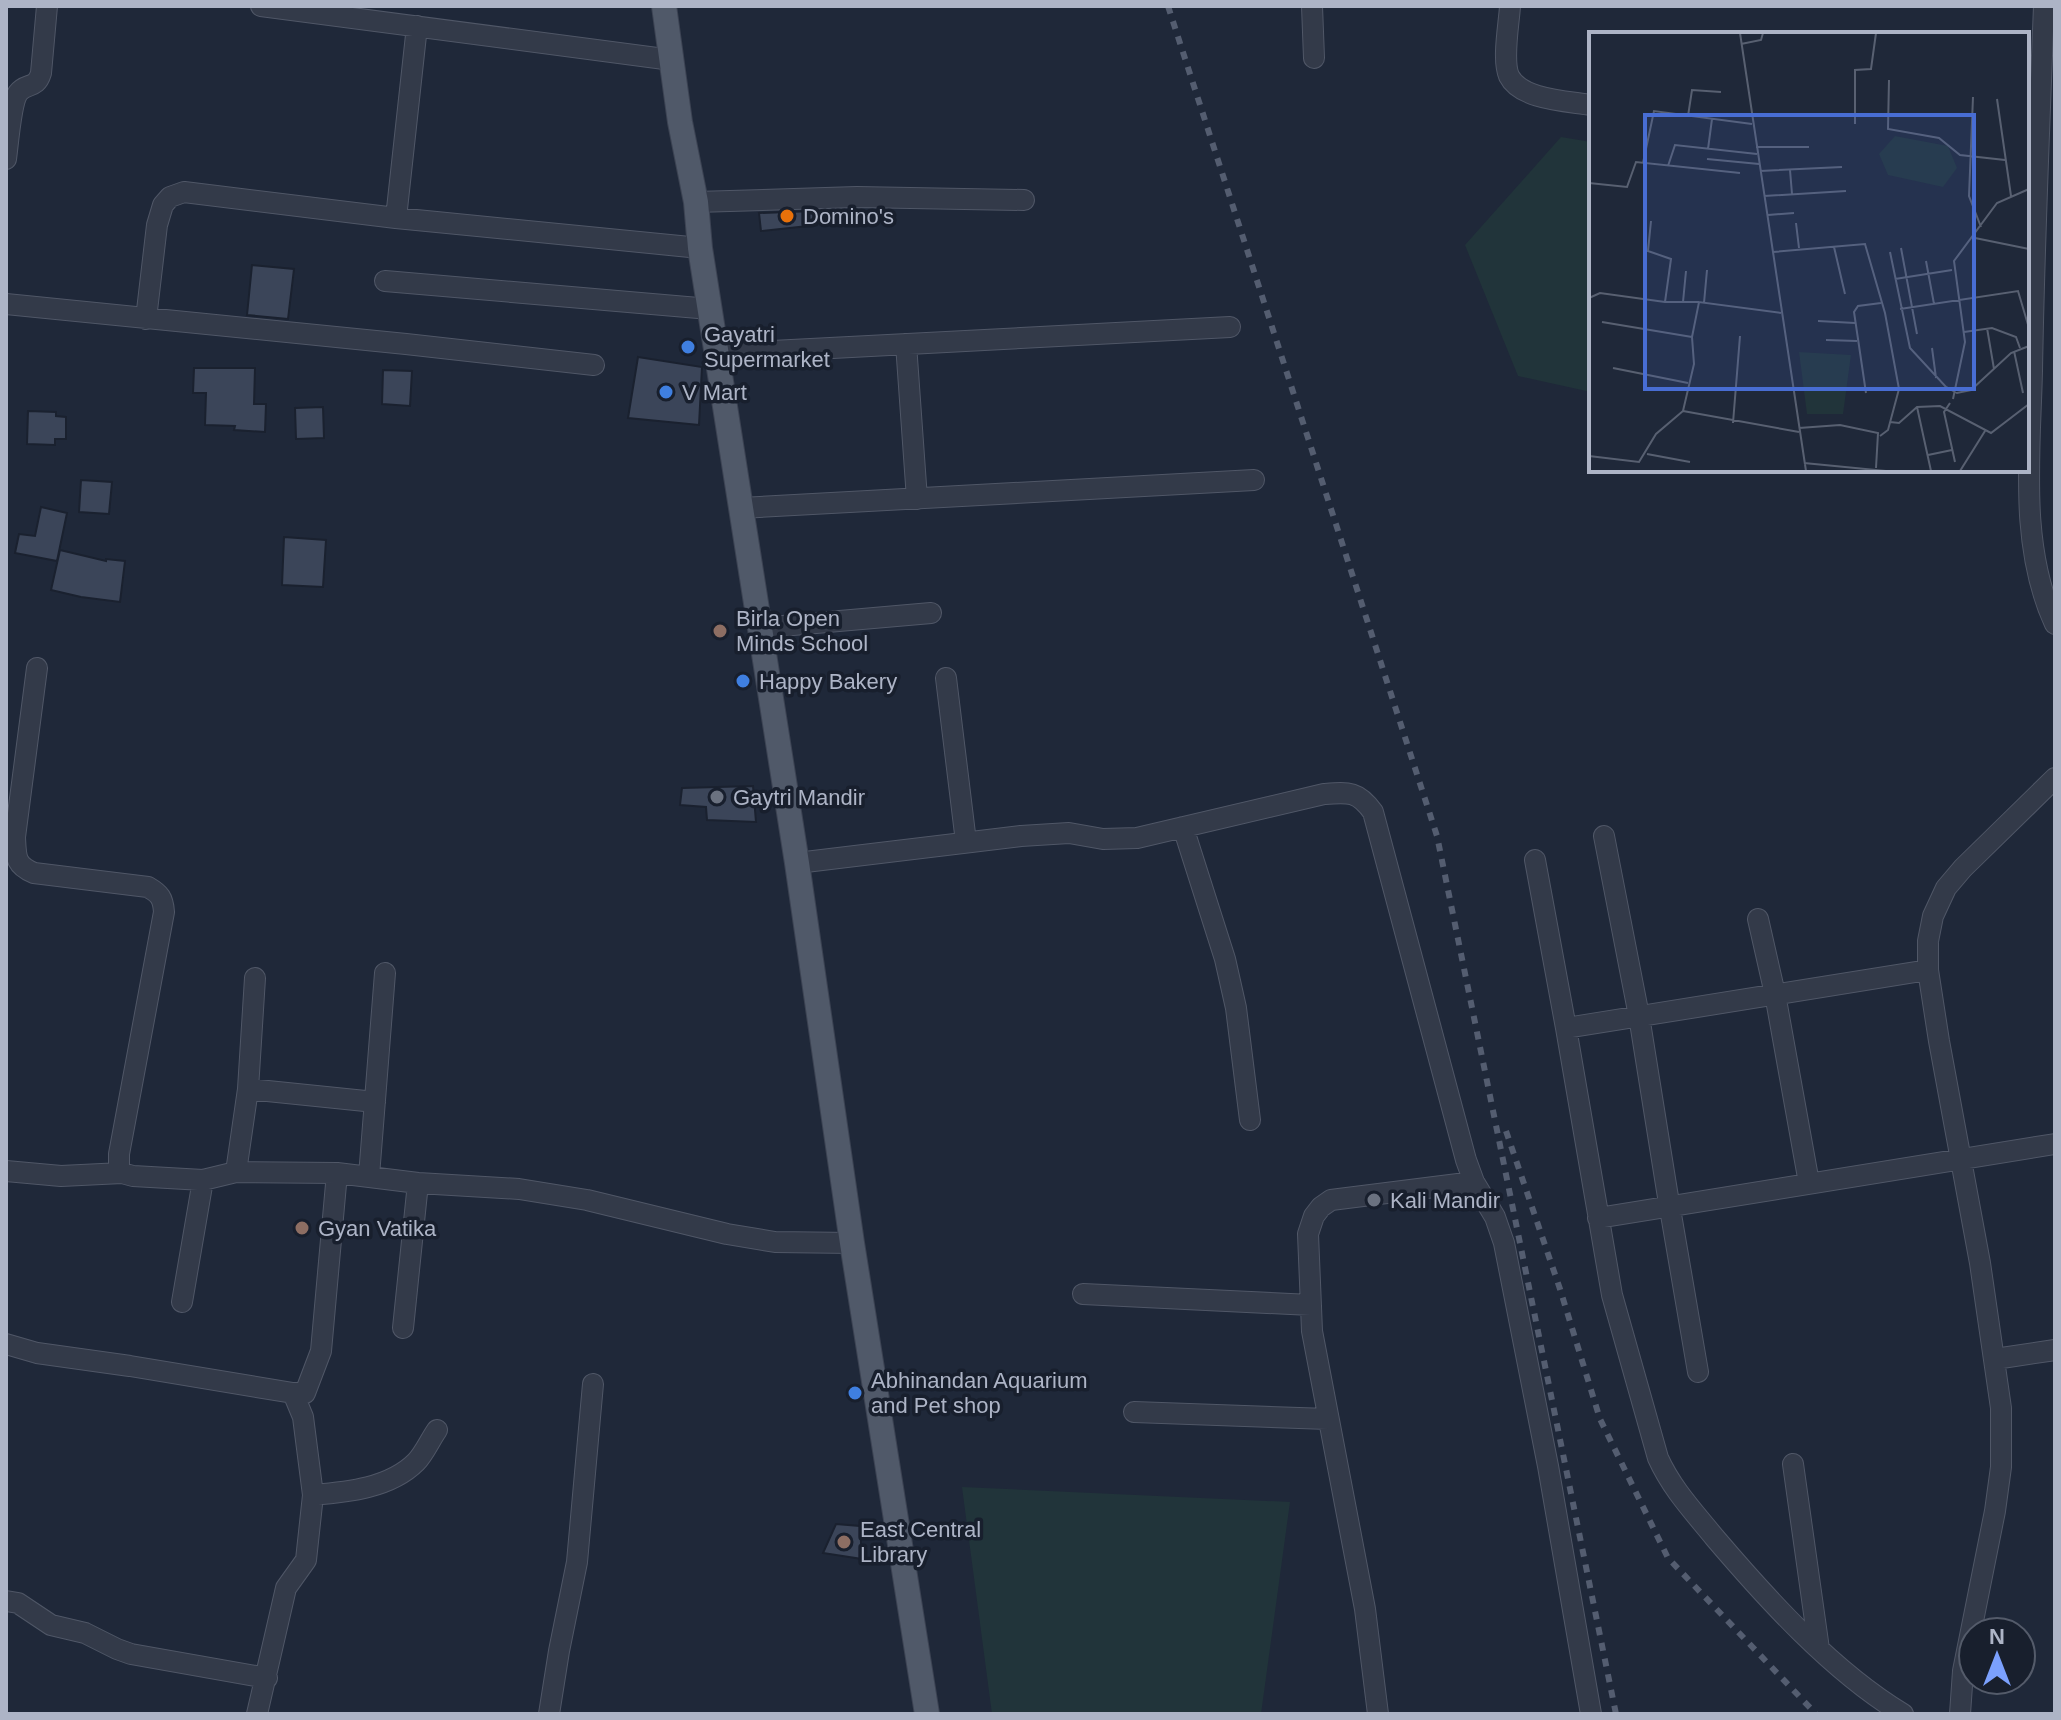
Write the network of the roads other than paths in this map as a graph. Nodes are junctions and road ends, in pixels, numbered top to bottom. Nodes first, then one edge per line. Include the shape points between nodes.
1 (47, 6) edge
2 (261, 6) edge
3 (268, 6) edge
4 (664, 6) edge
5 (1312, 6) edge
6 (1510, 6) edge
7 (2044, 6) edge
8 (417, 26) junction
9 (1314, 58) dead end
10 (672, 60) junction
11 (1589, 105) edge
12 (6, 159) edge
13 (1024, 200) dead end
14 (696, 202) junction
15 (396, 218) junction
16 (700, 248) junction
17 (2030, 266) edge
18 (2055, 268) edge
19 (385, 281) dead end
20 (6, 304) edge
21 (710, 309) junction
22 (146, 319) junction
23 (1230, 327) dead end
24 (906, 344) junction
25 (717, 354) junction
26 (594, 365) dead end
27 (1254, 480) dead end
28 (917, 499) junction
29 (741, 508) junction
30 (931, 613) dead end
31 (2055, 624) edge
32 (760, 628) junction
33 (37, 668) dead end
34 (946, 678) dead end
35 (2055, 778) edge
36 (1183, 827) junction
37 (1604, 836) dead end
38 (966, 842) junction
39 (1535, 860) dead end
40 (797, 863) junction
41 (1758, 919) dead end
42 (1928, 970) junction
43 (385, 973) dead end
44 (255, 978) dead end
45 (1775, 994) junction
46 (1639, 1016) junction
47 (1566, 1028) junction
48 (248, 1089) junction
49 (375, 1102) junction
50 (1250, 1120) dead end
51 (2055, 1144) edge
52 (1962, 1159) junction
53 (6, 1171) edge
54 (236, 1172) junction
55 (122, 1173) junction
56 (337, 1173) junction
57 (369, 1176) junction
58 (203, 1180) junction
59 (1474, 1182) junction
60 (418, 1183) junction
61 (1809, 1183) junction
62 (1669, 1205) junction
63 (1598, 1218) junction
64 (852, 1243) junction
65 (1083, 1294) dead end
66 (182, 1302) dead end
67 (1311, 1305) junction
68 (403, 1328) dead end
69 (6, 1344) edge
70 (2055, 1350) edge
71 (1995, 1359) junction
72 (1698, 1372) dead end
73 (593, 1384) dead end
74 (293, 1393) junction
75 (1134, 1412) dead end
76 (1328, 1419) junction
77 (437, 1430) dead end
78 (1793, 1464) dead end
79 (313, 1495) junction
80 (6, 1601) edge
81 (1819, 1649) junction
82 (267, 1678) junction
83 (257, 1714) edge
84 (549, 1714) edge
85 (927, 1714) edge
86 (1378, 1714) edge
87 (1591, 1714) edge
88 (1903, 1714) edge
89 (1960, 1714) edge

1 - 12 street via 41,73 15,100
2 - 3 street
3 - 8 street
4 - 10 main road
5 - 9 street
6 - 11 street via 1510,77 1536,96
7 - 17 street
8 - 10 street
8 - 15 street
10 - 14 main road
13 - 14 street via 857,197
14 - 16 main road
15 - 16 street
15 - 22 street via 184,192 170,197 157,225
16 - 21 main road
17 - 18 street
17 - 31 street via 2029,512 2038,575
19 - 21 street
20 - 22 street
21 - 25 main road
22 - 26 street
23 - 24 street
24 - 25 street
24 - 28 street
25 - 29 main road
27 - 28 street
28 - 29 street
29 - 32 main road
30 - 32 street
32 - 40 main road
33 - 55 street via 16,856 34,873 148,887 163,901 119,1154
34 - 38 street
35 - 42 street via 1946,888 1933,916
36 - 38 street via 1137,838 1069,833
36 - 50 street via 1228,971
36 - 59 street via 1324,794 1348,792 1363,798 1373,812
37 - 46 street
38 - 40 street
39 - 47 street
40 - 64 main road
41 - 45 street
42 - 45 street
42 - 52 street
43 - 49 street
44 - 48 street
45 - 46 street
45 - 61 street
46 - 47 street
46 - 62 street
47 - 63 street
48 - 49 street
48 - 54 street
49 - 57 street
51 - 52 street
52 - 61 street
52 - 71 street
53 - 55 street via 61,1176
54 - 56 street
54 - 58 street
55 - 58 street
56 - 57 street
56 - 74 street via 321,1351 305,1393
57 - 60 street
58 - 66 street
59 - 67 street via 1331,1200 1321,1207 1308,1234
59 - 87 street via 1504,1243
60 - 64 street via 519,1189 587,1200 775,1242
60 - 68 street
61 - 62 street
62 - 63 street
62 - 72 street
63 - 81 street via 1612,1295 1668,1479 1745,1573
64 - 85 main road
65 - 67 street
67 - 76 street
69 - 74 street
70 - 71 street
71 - 89 street via 2001,1467 1963,1671
73 - 84 street via 577,1562
74 - 79 street via 303,1417
75 - 76 street
76 - 86 street via 1365,1609
77 - 79 street via 417,1461 401,1474 370,1487
78 - 81 street
79 - 82 street via 306,1560 286,1588
80 - 82 street via 51,1625 85,1633 131,1654
81 - 88 street
82 - 83 street

